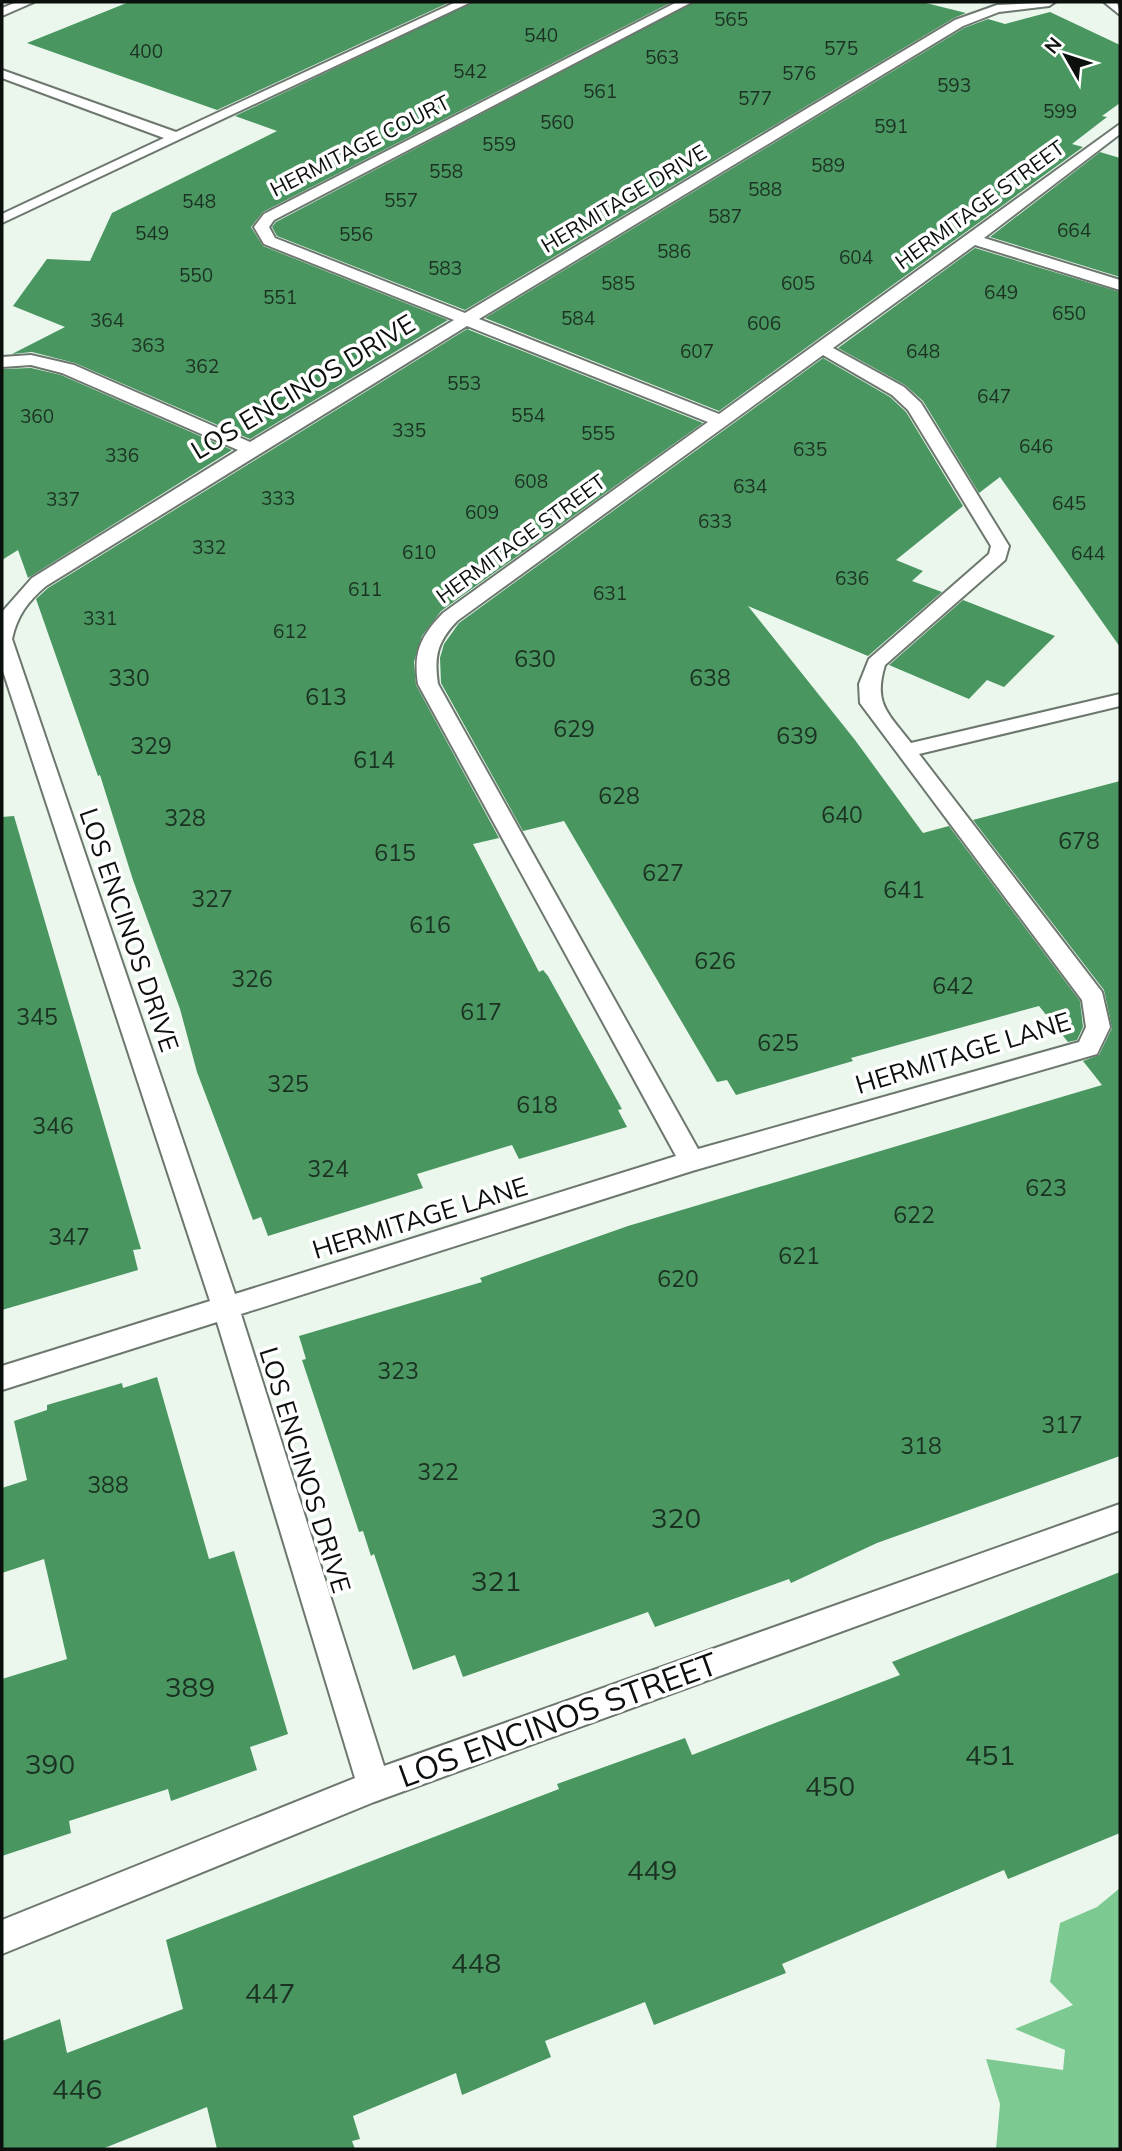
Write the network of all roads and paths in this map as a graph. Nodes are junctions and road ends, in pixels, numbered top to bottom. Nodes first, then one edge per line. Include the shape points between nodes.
1 (28, 2) edge
2 (466, 2) edge
3 (686, 2) edge
4 (1049, 2) edge
5 (1110, 2) edge
6 (1120, 10) edge
7 (2, 12) edge
8 (2, 74) edge
9 (1116, 136) edge
10 (176, 137) junction
11 (2, 219) edge
12 (973, 239) junction
13 (1120, 285) edge
14 (468, 320) junction
15 (822, 348) junction
16 (2, 362) edge
17 (723, 422) junction
18 (251, 449) junction
19 (1120, 700) edge
20 (907, 750) junction
21 (692, 1161) junction
22 (226, 1308) junction
23 (2, 1378) edge
24 (1120, 1517) edge
25 (374, 1786) junction
26 (2, 1937) edge

1 - 7 lane
2 - 10 lane
3 - 14 lane, HERMITAGE COURT via 269,217 261,228 269,241
4 - 14 lane, HERMITAGE DRIVE via 997,9 959,23
5 - 6 lane
8 - 10 lane
9 - 12 lane, HERMITAGE STREET
10 - 11 lane
12 - 13 lane
12 - 15 lane, HERMITAGE STREET
14 - 17 lane
14 - 18 lane, LOS ENCINOS DRIVE
15 - 17 lane, HERMITAGE STREET
15 - 20 lane, HERMITAGE LANE via 898,391 915,407 1000,546 999,556 876,663 869,684 870,704
16 - 18 lane via 32,360 68,369
17 - 21 lane, HERMITAGE STREET via 450,617 429,638 423,655 428,684
18 - 22 lane, LOS ENCINOS DRIVE via 39,582 16,600 2,639
19 - 20 lane
20 - 21 lane, HERMITAGE LANE via 1094,998 1098,1027 1088,1048
21 - 22 lane, HERMITAGE LANE
22 - 23 lane, HERMITAGE LANE
22 - 25 lane, LOS ENCINOS DRIVE
24 - 25 lane, LOS ENCINOS STREET
25 - 26 lane, LOS ENCINOS STREET

